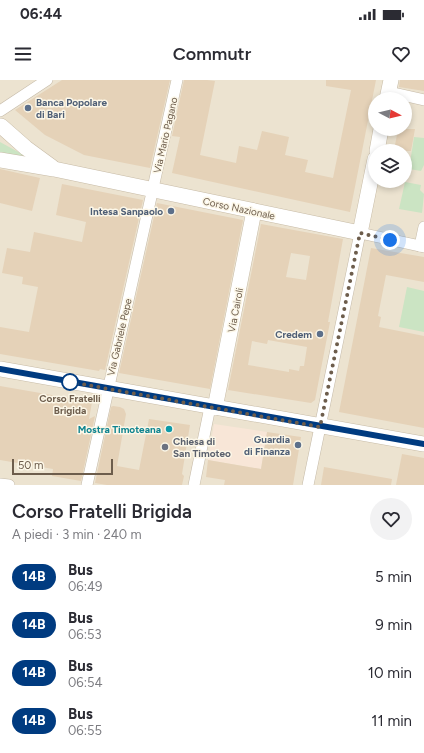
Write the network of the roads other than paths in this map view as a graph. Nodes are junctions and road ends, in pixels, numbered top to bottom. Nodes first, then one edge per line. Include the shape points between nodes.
1 (47, 80) edge
2 (177, 80) edge
3 (389, 90) edge
4 (424, 100) edge
5 (0, 111) edge
6 (0, 123) edge
7 (0, 160) edge
8 (54, 169) junction
9 (369, 188) edge
10 (152, 190) junction
11 (254, 211) junction
12 (424, 227) edge
13 (360, 233) junction
14 (422, 246) edge
15 (0, 369) edge
16 (108, 389) junction
17 (212, 408) junction
18 (320, 427) junction
19 (424, 444) edge
20 (0, 484) edge
21 (9, 485) edge
22 (87, 485) edge
23 (194, 485) edge
24 (308, 485) edge

1 - 5 street
2 - 10 street, Via Mario Pagano
3 - 4 street
6 - 8 street, Corso Nazionale via 26,148
7 - 8 street, Corso Nazionale
8 - 10 street, Corso Nazionale
9 - 13 street
10 - 11 street, Corso Nazionale
10 - 16 street, Via Gabriele Pepe
11 - 13 street, Corso Nazionale
11 - 17 street, Via Cairoli
12 - 14 street
13 - 14 street, Corso Nazionale
13 - 18 street
15 - 16 street
16 - 17 street
16 - 22 street, Via Gabriele Pepe
17 - 18 street
17 - 23 street, Via Cairoli
18 - 19 street
18 - 24 street
20 - 21 street

